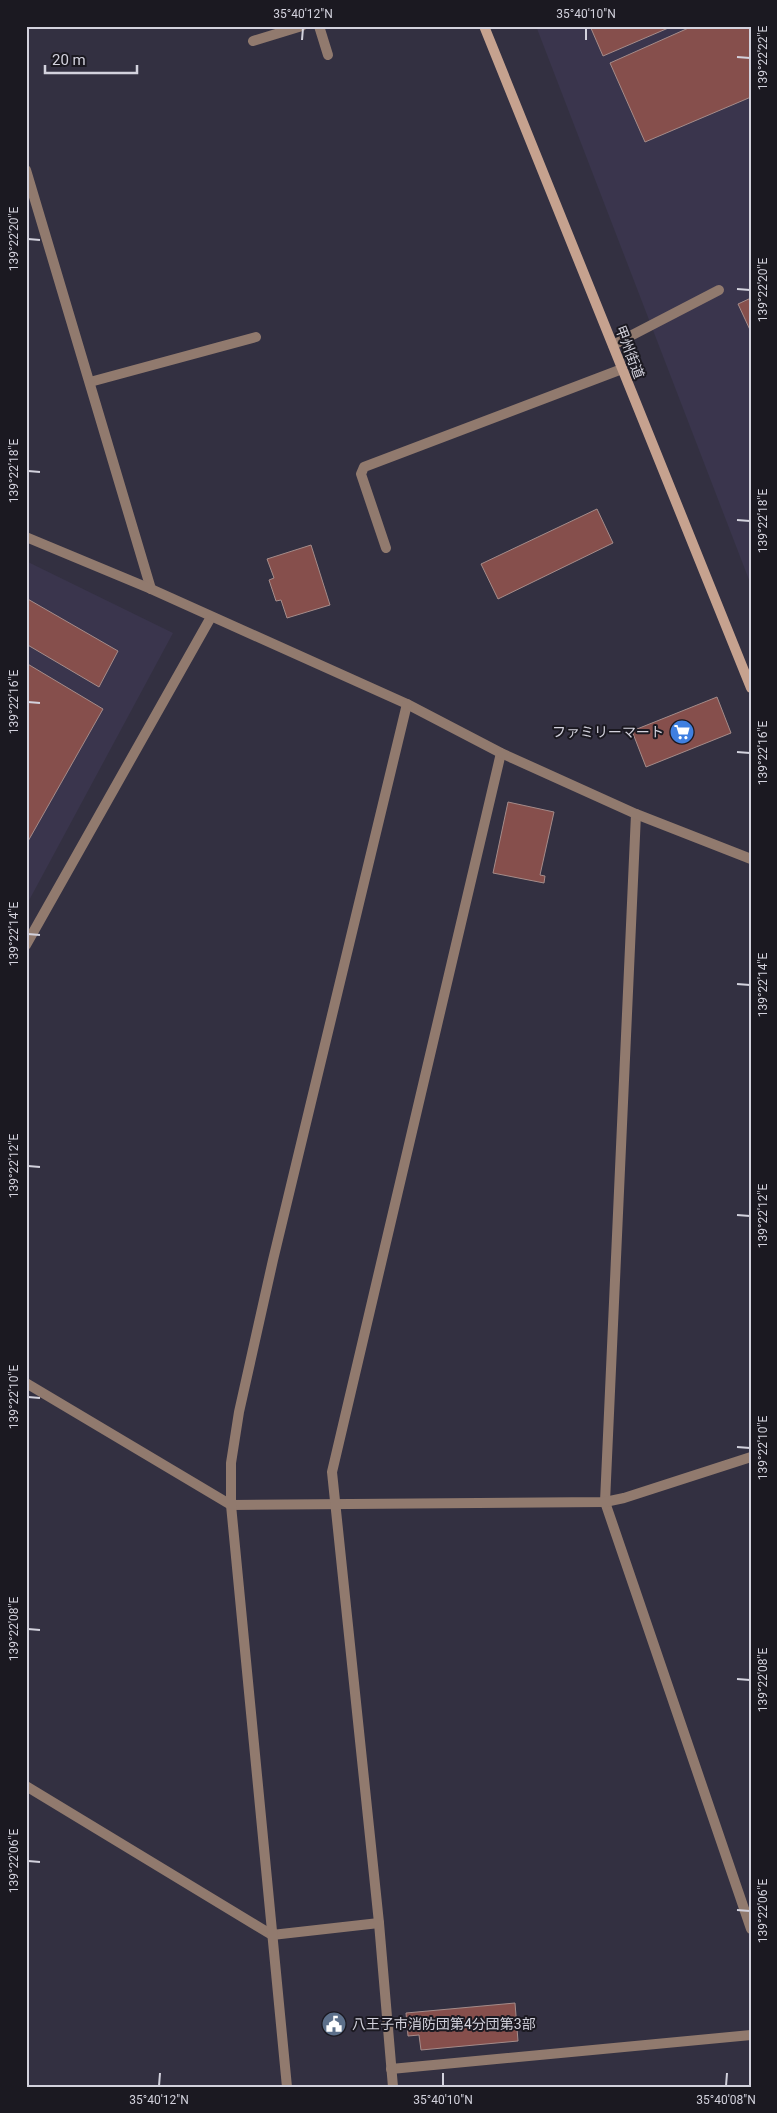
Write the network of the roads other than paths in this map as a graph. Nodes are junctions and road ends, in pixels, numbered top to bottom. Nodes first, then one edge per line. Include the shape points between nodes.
1 (302, 26) edge
2 (319, 26) edge
3 (484, 26) edge
4 (252, 41) dead end
5 (328, 55) dead end
6 (27, 173) edge
7 (719, 290) dead end
8 (256, 337) dead end
9 (612, 345) junction
10 (622, 369) junction
11 (90, 382) junction
12 (26, 537) edge
13 (386, 548) dead end
14 (151, 589) junction
15 (211, 617) junction
16 (751, 688) edge
17 (408, 704) junction
18 (501, 754) junction
19 (636, 814) junction
20 (751, 859) edge
21 (26, 945) edge
22 (26, 1383) edge
23 (751, 1457) edge
24 (605, 1502) junction
25 (336, 1504) junction
26 (231, 1505) junction
27 (26, 1786) edge
28 (379, 1923) junction
29 (751, 1929) edge
30 (272, 1935) junction
31 (751, 2035) edge
32 (391, 2069) junction
33 (287, 2087) edge
34 (393, 2087) edge

1 - 4 street
2 - 5 street
3 - 9 main road, 甲州街道
6 - 11 street
7 - 9 street
8 - 11 street
9 - 10 main road, 甲州街道
10 - 13 street via 364,468 361,474
10 - 16 main road, 甲州街道
11 - 14 street
12 - 14 street
14 - 15 street
15 - 17 street
15 - 21 street
17 - 18 street
17 - 26 street via 239,1412 231,1463
18 - 19 street
18 - 25 street via 332,1472
19 - 20 street
19 - 24 street
22 - 26 street
23 - 24 street
24 - 25 street
24 - 29 street
25 - 26 street
25 - 28 street
26 - 30 street
27 - 30 street
28 - 30 street
28 - 32 street
30 - 33 street
31 - 32 street
32 - 34 street

